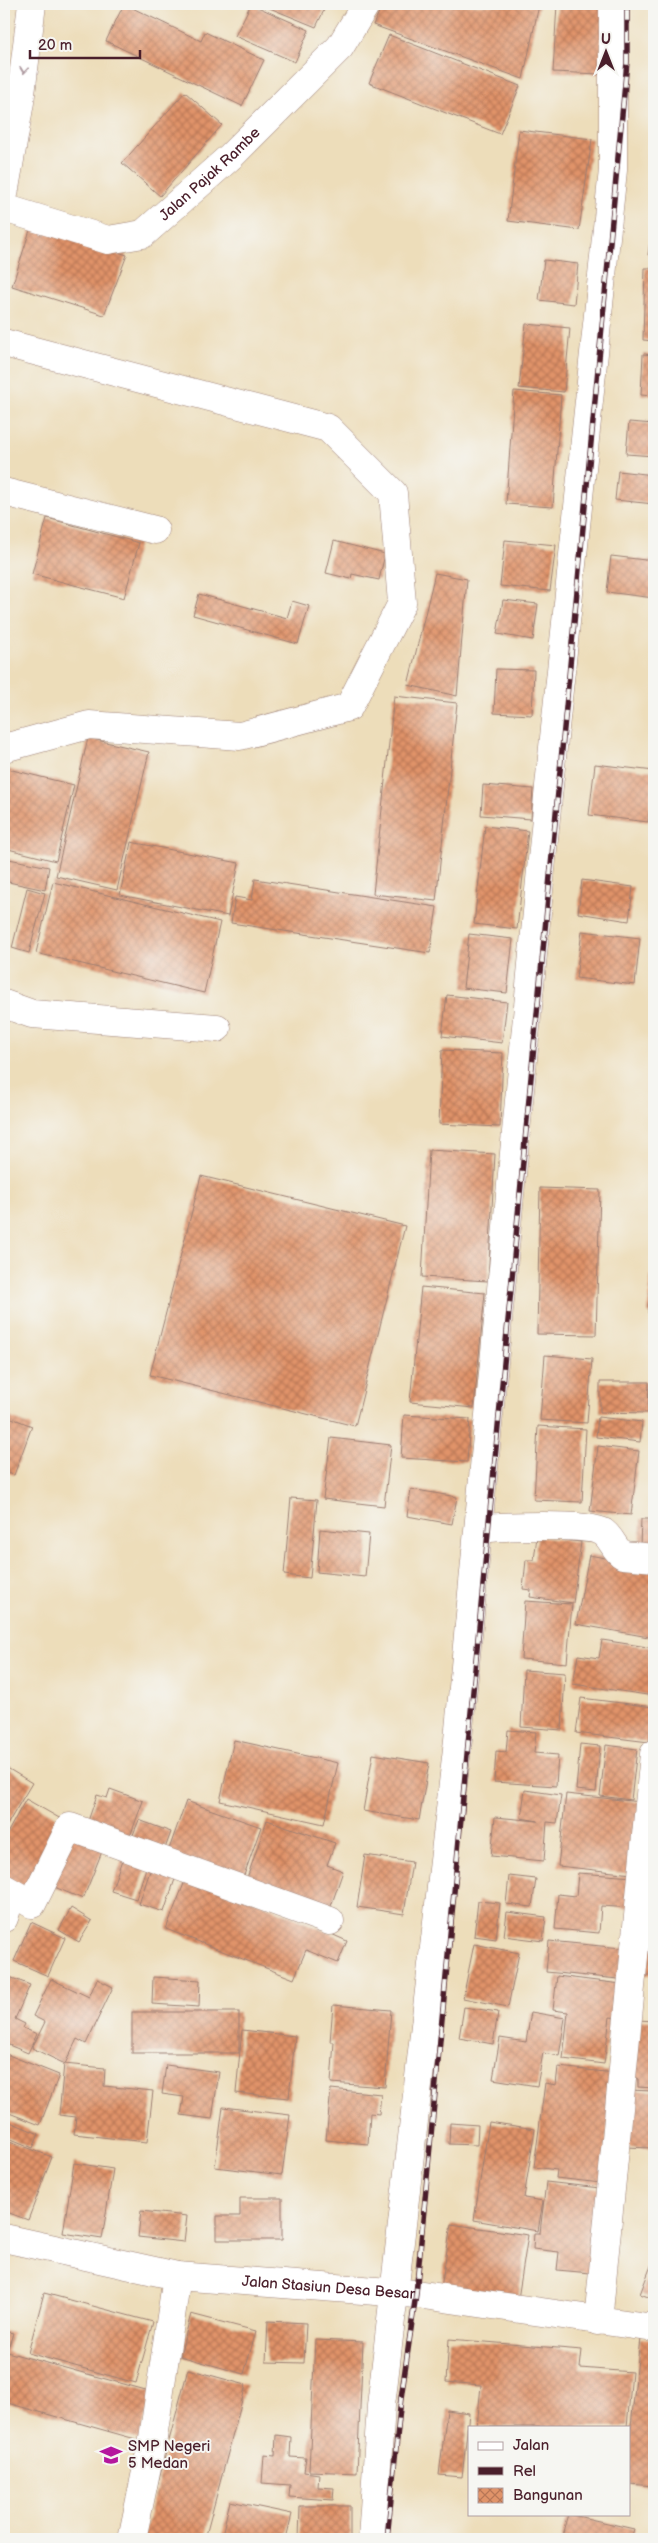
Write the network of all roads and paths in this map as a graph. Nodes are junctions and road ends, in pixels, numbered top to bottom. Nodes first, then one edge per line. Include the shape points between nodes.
1 (32, 4) edge
2 (366, 4) edge
3 (613, 4) edge
4 (4, 194) edge
5 (4, 208) edge
6 (4, 344) edge
7 (4, 492) edge
8 (155, 530) dead end
9 (4, 748) edge
10 (4, 1004) edge
11 (217, 1028) dead end
12 (480, 1529) junction
13 (654, 1558) edge
14 (654, 1754) edge
15 (7, 1899) edge
16 (330, 1921) dead end
17 (4, 2238) edge
18 (177, 2276) junction
19 (395, 2292) junction
20 (598, 2321) junction
21 (654, 2328) edge
22 (132, 2539) edge
23 (372, 2539) edge

1 -> 4 main road
2 - 5 main road, Jalan Pajak Rambe via 340,47 231,156 143,234 108,240
3 - 12 main road via 613,170 549,786
6 - 9 main road via 328,428 393,493 402,603 349,707 240,736 89,725
7 - 8 main road
10 - 11 main road via 32,1014
12 - 13 main road via 524,1526 591,1529 602,1532 623,1555
12 - 19 main road
14 - 20 main road
15 - 16 main road via 32,1904 70,1827
17 - 18 main road, Jalan Stasiun Desa Besar
18 - 19 main road, Jalan Stasiun Desa Besar
18 - 22 main road via 154,2438
19 - 20 main road, Jalan Stasiun Desa Besar
19 - 23 main road via 381,2406
20 - 21 main road, Jalan Stasiun Desa Besar

